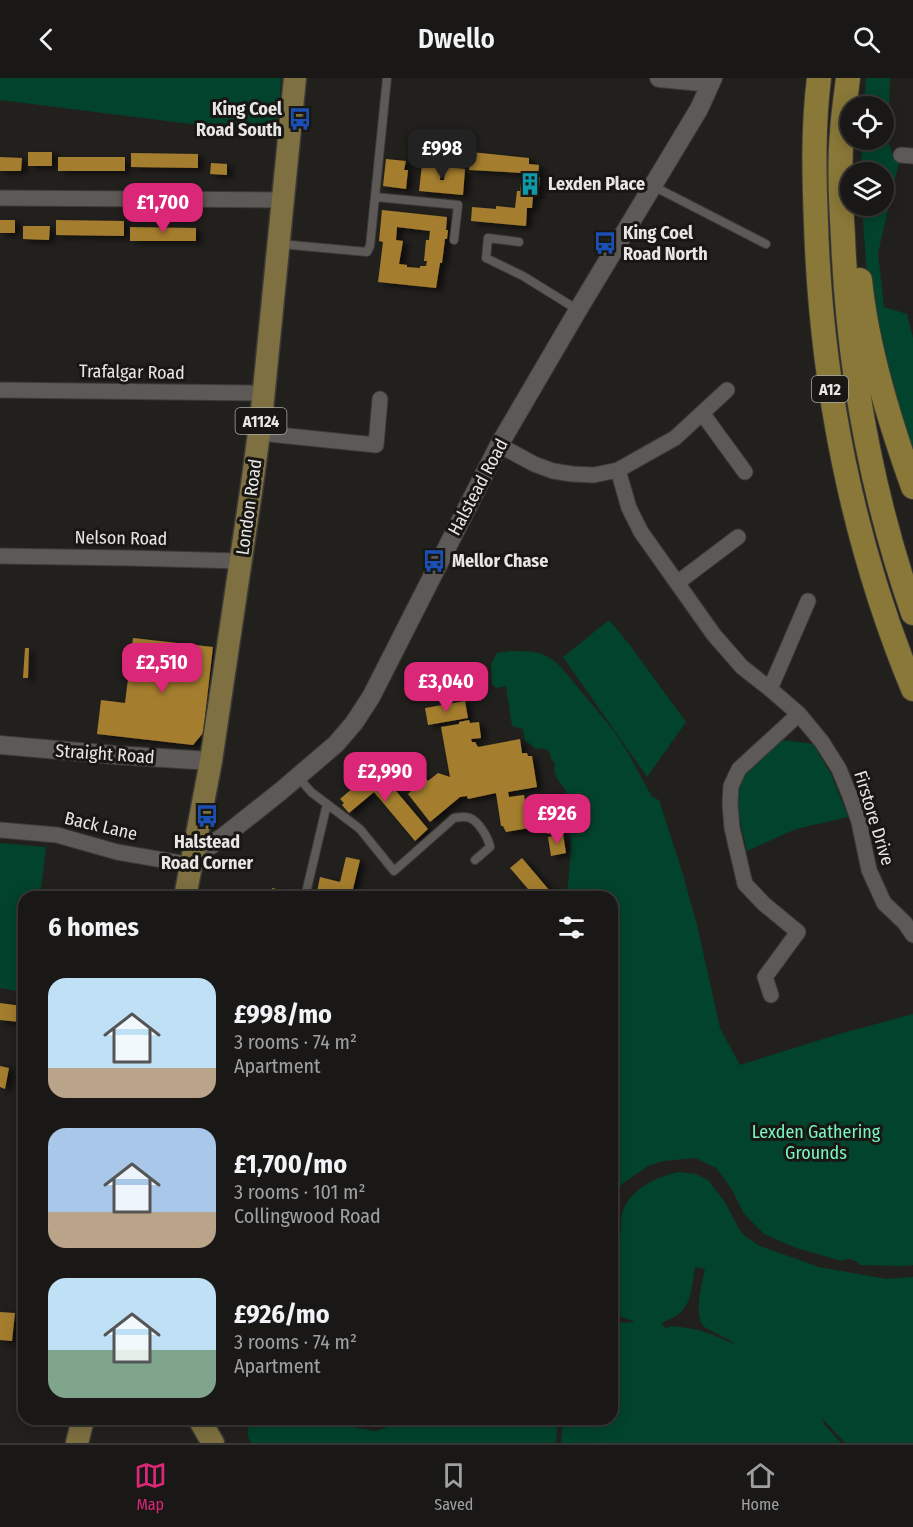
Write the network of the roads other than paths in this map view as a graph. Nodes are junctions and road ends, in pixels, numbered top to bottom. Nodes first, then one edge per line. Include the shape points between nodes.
1 (295, 78) edge
2 (387, 78) edge
3 (659, 78) edge
4 (819, 78) edge
5 (848, 78) edge
6 (712, 81) edge
7 (850, 96) edge
8 (653, 186) junction
9 (375, 197) junction
10 (0, 198) edge
11 (283, 200) junction
12 (855, 216) edge
13 (454, 240) dead end
14 (519, 242) dead end
15 (279, 244) junction
16 (766, 244) dead end
17 (578, 309) junction
18 (0, 390) edge
19 (727, 390) dead end
20 (264, 393) junction
21 (380, 399) dead end
22 (702, 413) junction
23 (259, 433) junction
24 (499, 445) junction
25 (618, 470) junction
26 (746, 472) dead end
27 (913, 487) edge
28 (738, 537) dead end
29 (0, 556) edge
30 (242, 561) junction
31 (677, 583) junction
32 (808, 601) dead end
33 (913, 613) edge
34 (770, 688) junction
35 (913, 689) edge
36 (799, 714) junction
37 (0, 745) edge
38 (211, 761) junction
39 (298, 777) junction
40 (327, 804) junction
41 (0, 830) edge
42 (194, 857) junction
43 (475, 860) dead end
44 (186, 891) edge
45 (306, 891) edge
46 (913, 935) edge
47 (771, 995) dead end
48 (82, 1425) edge
49 (202, 1425) edge
50 (77, 1443) edge
51 (213, 1443) edge

1 - 11 main road, London Road / A1124
2 - 9 lane
3 - 6 street
4 - 35 highway, A12 via 815,207 824,349 863,543
5 - 7 highway, A12
5 - 33 highway, A12 via 841,202 852,351 877,489
6 - 8 street, Halstead Road
8 - 16 lane
8 - 17 street, Halstead Road
9 - 13 lane via 458,205
9 - 15 lane via 367,252
10 - 11 street
11 - 15 main road, London Road / A1124
12 - 27 highway via 861,289 871,342
14 - 17 lane via 488,238 486,258
15 - 20 main road, London Road / A1124
17 - 24 street, Halstead Road
18 - 20 street, Trafalgar Road
19 - 22 street
20 - 23 main road, London Road / A1124
21 - 23 street via 376,446
22 - 25 street via 675,438
22 - 26 street
23 - 30 main road, London Road / A1124
24 - 25 street via 553,471 594,475
24 - 39 street, Halstead Road via 371,697 336,744
25 - 31 street, Firstore Drive via 628,508
28 - 31 street
29 - 30 street, Nelson Road
30 - 38 main road, London Road / A1124
31 - 34 street, Firstore Drive via 728,652
32 - 34 street
34 - 36 street, Firstore Drive
36 - 46 street, Firstore Drive via 839,769 859,822 869,870 884,903
36 - 47 street via 739,769 731,786 732,828 745,884 798,932 765,977
37 - 38 street, Straight Road
38 - 42 main road, London Road / A1124
39 - 40 lane
39 - 42 street, Halstead Road
40 - 43 lane via 360,829 394,871 454,818 472,819 489,839 490,847
40 - 45 lane
41 - 42 street, Back Lane via 57,835 117,852
42 - 44 main road, London Road / A1124
48 - 50 main road
49 - 51 main road

